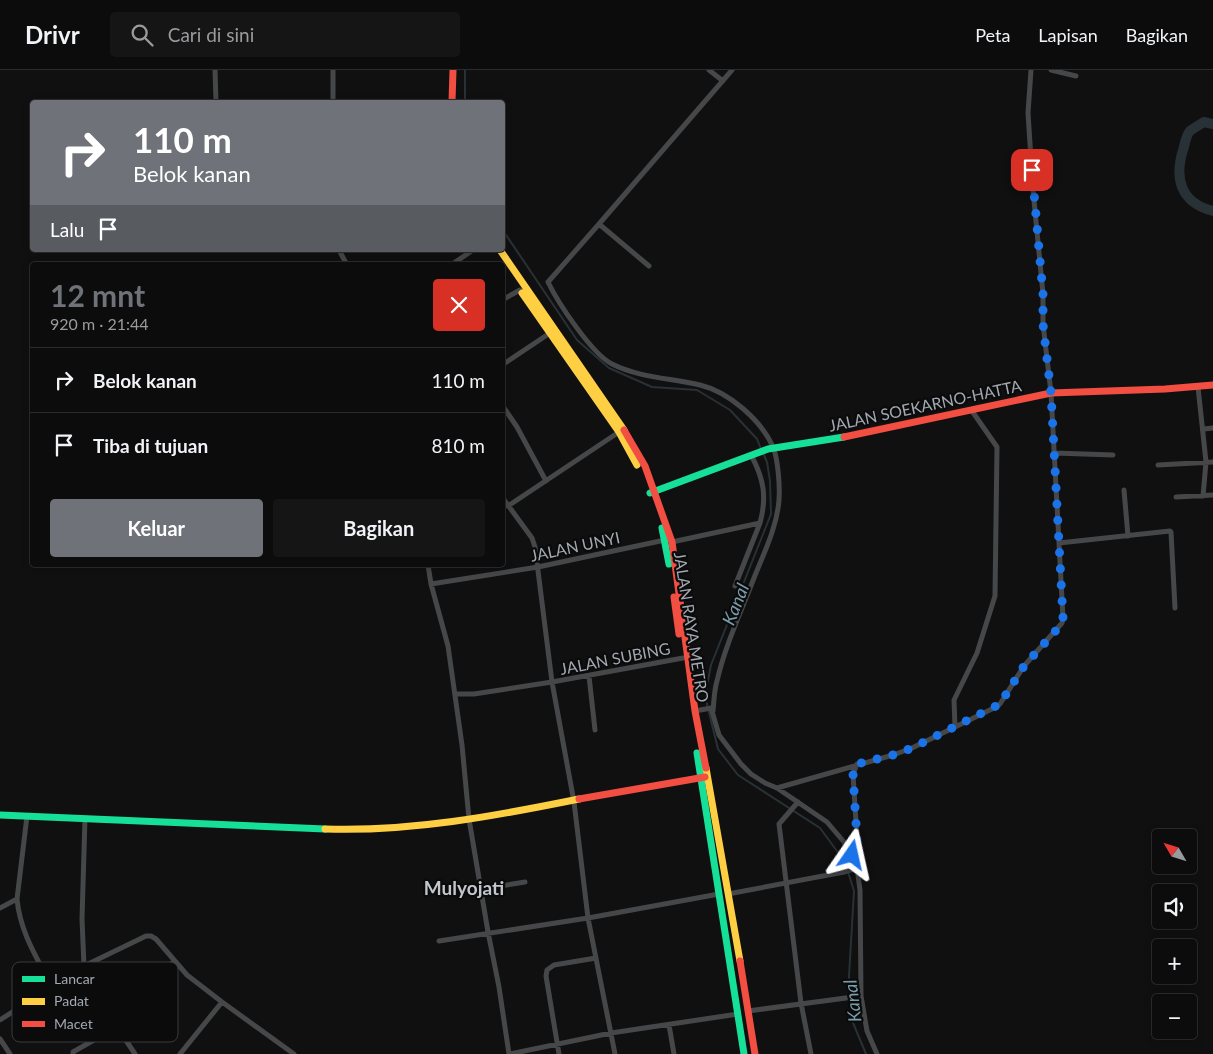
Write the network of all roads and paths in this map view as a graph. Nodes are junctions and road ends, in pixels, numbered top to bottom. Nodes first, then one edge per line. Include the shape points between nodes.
1 (215, 70) edge
2 (333, 70) edge
3 (447, 70) edge
4 (453, 70) edge
5 (709, 70) edge
6 (732, 70) edge
7 (1030, 70) edge
8 (1051, 70) edge
9 (1076, 76) dead end
10 (723, 81) junction
11 (216, 100) edge
12 (333, 100) edge
13 (448, 100) edge
14 (452, 100) edge
15 (599, 224) junction
16 (470, 252) edge
17 (501, 252) edge
18 (455, 262) edge
19 (648, 266) dead end
20 (505, 268) edge
21 (520, 290) junction
22 (505, 298) edge
23 (550, 333) junction
24 (505, 363) edge
25 (1213, 385) edge
26 (1198, 387) junction
27 (1051, 393) junction
28 (505, 409) edge
29 (972, 411) junction
30 (1213, 428) edge
31 (1204, 429) junction
32 (619, 432) junction
33 (771, 449) junction
34 (1054, 453) junction
35 (753, 455) junction
36 (1113, 455) dead end
37 (1206, 462) junction
38 (1213, 462) edge
39 (1158, 466) dead end
40 (546, 481) junction
41 (1124, 490) dead end
42 (653, 492) junction
43 (1213, 495) edge
44 (1203, 496) junction
45 (1176, 497) dead end
46 (505, 502) edge
47 (508, 506) junction
48 (760, 523) junction
49 (1128, 536) junction
50 (668, 541) junction
51 (1059, 543) junction
52 (428, 567) edge
53 (538, 567) junction
54 (431, 584) junction
55 (735, 586) dead end
56 (1175, 608) dead end
57 (683, 658) junction
58 (588, 676) junction
59 (552, 682) junction
60 (455, 694) junction
61 (711, 710) junction
62 (697, 711) junction
63 (955, 726) junction
64 (595, 730) dead end
65 (857, 764) junction
66 (705, 777) junction
67 (777, 788) junction
68 (574, 802) junction
69 (797, 804) junction
70 (0, 815) edge
71 (28, 816) junction
72 (85, 818) junction
73 (469, 819) junction
74 (852, 855) junction
75 (855, 869) junction
76 (525, 882) dead end
77 (785, 883) junction
78 (482, 889) junction
79 (720, 894) junction
80 (729, 894) junction
81 (17, 899) junction
82 (0, 908) edge
83 (588, 918) junction
84 (488, 932) junction
85 (439, 940) dead end
86 (596, 958) junction
87 (175, 961) edge
88 (39, 962) edge
89 (84, 962) edge
90 (92, 962) edge
91 (178, 964) edge
92 (859, 997) junction
93 (222, 1002) junction
94 (801, 1003) junction
95 (748, 1011) junction
96 (12, 1012) edge
97 (738, 1014) junction
98 (0, 1020) edge
99 (669, 1024) junction
100 (611, 1033) junction
101 (0, 1039) edge
102 (92, 1042) edge
103 (127, 1042) edge
104 (557, 1044) junction
105 (10, 1054) edge
106 (73, 1054) edge
107 (135, 1054) edge
108 (180, 1054) edge
109 (294, 1054) edge
110 (510, 1054) edge
111 (559, 1054) edge
112 (615, 1054) edge
113 (674, 1054) edge
114 (744, 1054) edge
115 (755, 1054) edge
116 (811, 1054) edge
117 (877, 1054) edge

1 - 11 street
2 - 12 street
3 - 13 main road
4 - 14 main road
5 - 10 street
6 - 10 street
7 - 27 street via 1028,113 1033,190
8 - 9 street
10 - 15 street
15 - 19 street
15 - 33 street via 548,282 557,301 588,342 610,364 641,374 702,385 726,397 754,419
16 - 18 street
17 - 42 main road via 624,429 645,466
20 - 21 main road
21 - 22 street
21 - 23 main road
23 - 24 street
23 - 32 main road
25 - 26 main road, JALAN SOEKARNO-HATTA
26 - 27 main road, JALAN SOEKARNO-HATTA
26 - 31 street
27 - 29 main road, JALAN SOEKARNO-HATTA
27 - 34 street
28 - 40 street
29 - 33 main road, JALAN SOEKARNO-HATTA
29 - 63 street via 997,447 995,596 977,652 954,700
30 - 31 street
31 - 37 street
32 - 40 street
32 - 42 main road
33 - 35 main road, JALAN SOEKARNO-HATTA
33 - 61 street via 780,486 776,519 722,663
34 - 36 street
34 - 51 street
35 - 42 main road, JALAN SOEKARNO-HATTA
35 - 48 street via 761,473 765,504
37 - 38 street
37 - 39 street
37 - 44 street
40 - 47 street
41 - 49 street
42 - 50 main road
43 - 44 street
44 - 45 street
46 - 47 street
47 - 53 street via 534,542
48 - 50 street, JALAN UNYI
48 - 55 street
49 - 51 street
49 - 56 street via 1171,532
50 - 53 street, JALAN UNYI
50 - 57 main road, JALAN RAYA METRO
50 - 62 main road via 683,614
51 - 63 street via 1063,618 1060,626 1024,666 1000,704
52 - 54 street
53 - 54 street, JALAN UNYI
53 - 59 street
54 - 60 street via 448,646
57 - 58 street, JALAN SUBING
57 - 66 main road, JALAN RAYA METRO
58 - 59 street, JALAN SUBING
58 - 64 street
59 - 60 street, JALAN SUBING
59 - 68 street
60 - 73 street
61 - 62 street
61 - 67 street via 719,735 732,754 751,774
62 - 66 main road
63 - 65 street via 900,752
65 - 67 street
65 - 74 street via 853,774 857,839
66 - 68 main road
66 - 79 main road, JALAN RAYA METRO
66 - 80 main road
67 - 69 street
68 - 73 main road
68 - 83 street
69 - 74 street via 819,815 831,826
69 - 77 street via 779,823
70 - 71 main road
71 - 72 main road
71 - 81 street
72 - 73 main road via 358,830
72 - 89 street
73 - 78 street
74 - 75 street
75 - 77 street
75 - 92 street via 861,919
76 - 78 street
77 - 80 street
77 - 94 street
78 - 84 street
79 - 80 street
79 - 83 street
79 - 97 main road, JALAN RAYA METRO
80 - 95 main road
81 - 82 street
81 - 88 street via 24,933
83 - 84 street
83 - 86 street
84 - 85 street
84 - 110 street
86 - 100 street
86 - 104 street via 554,965 547,970
87 - 90 street via 156,939 146,936
91 - 93 street
92 - 94 street
92 - 117 street
93 - 108 street
93 - 109 street
94 - 95 street
94 - 116 street
95 - 115 main road
96 - 98 street
97 - 99 street
97 - 114 main road, JALAN RAYA METRO
99 - 100 street
99 - 113 street
100 - 104 street
100 - 112 street
101 - 105 street
102 - 106 street
103 - 107 street
104 - 110 street
104 - 111 street

